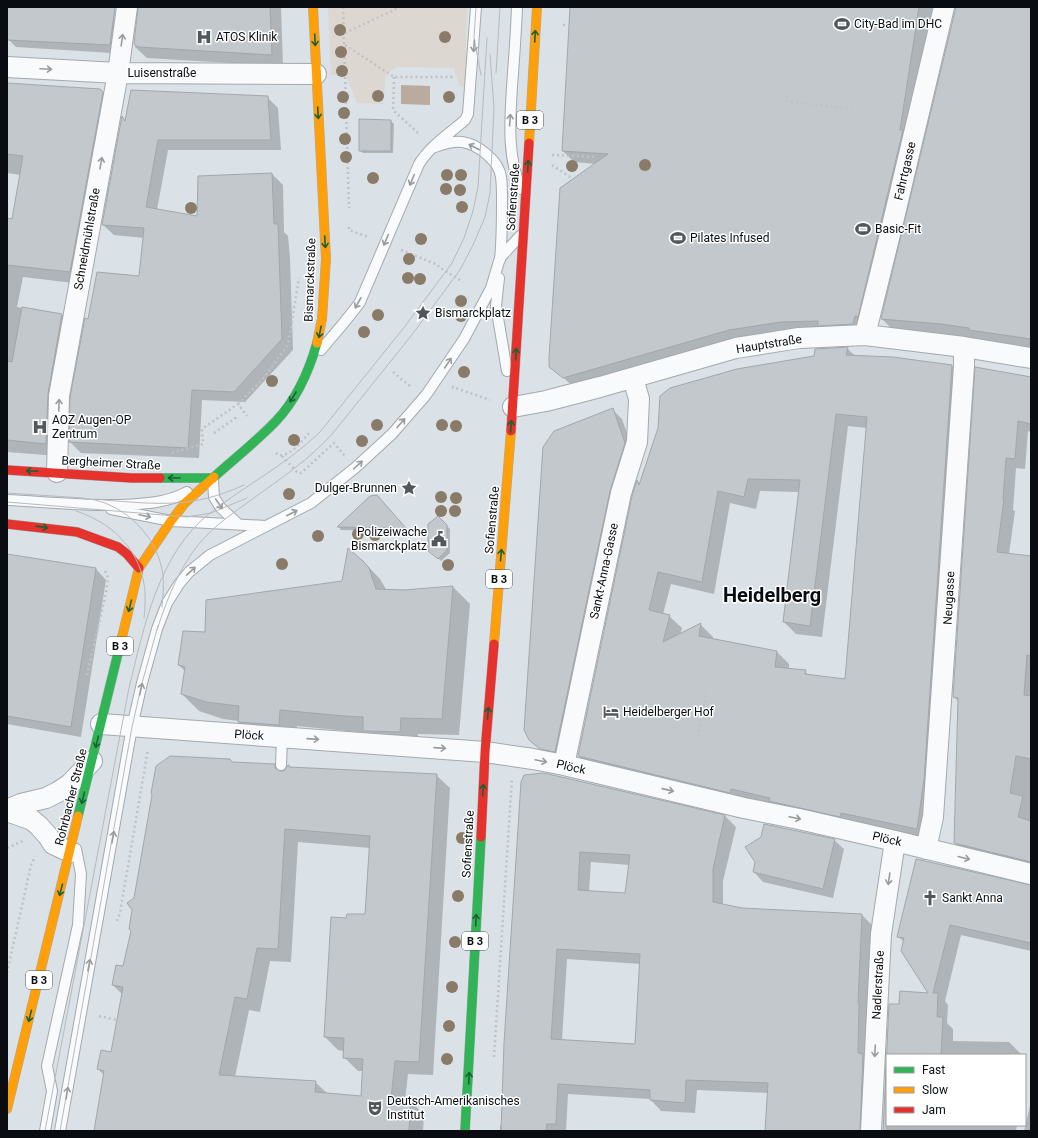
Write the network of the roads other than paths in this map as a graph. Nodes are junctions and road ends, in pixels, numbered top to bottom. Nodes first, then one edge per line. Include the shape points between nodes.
1 (127, 7) edge
2 (313, 7) edge
3 (476, 7) edge
4 (517, 7) edge
5 (537, 7) edge
6 (944, 7) edge
7 (7, 67) edge
8 (111, 73) junction
9 (316, 74) junction
10 (430, 149) junction
11 (525, 198) junction
12 (523, 233) junction
13 (500, 258) junction
14 (864, 335) junction
15 (964, 347) junction
16 (1031, 358) edge
17 (311, 363) junction
18 (633, 378) junction
19 (513, 407) junction
20 (7, 470) edge
21 (56, 472) junction
22 (213, 478) junction
23 (7, 500) edge
24 (185, 503) joint
25 (93, 505) junction
26 (171, 521) junction
27 (7, 524) edge
28 (238, 524) junction
29 (266, 526) junction
30 (139, 568) junction
31 (101, 724) junction
32 (142, 727) junction
33 (278, 737) junction
34 (485, 752) junction
35 (92, 761) junction
36 (281, 765) dead end
37 (564, 766) junction
38 (7, 811) edge
39 (894, 841) junction
40 (72, 844) junction
41 (926, 849) junction
42 (1031, 874) edge
43 (7, 1109) edge
44 (45, 1131) edge
45 (60, 1131) edge
46 (465, 1131) edge
47 (871, 1131) edge

8 -> 1 street, Schneidmühlstraße
2 -> 9 main road, Bismarckstraße / B 3
3 -> 10 lane via 468,114
11 -> 4 lane via 515,176 509,127
11 -> 5 main road, Sofienstraße / B 3
6 - 14 street, Fahrtgasse
7 -> 8 street, Luisenstraße
8 - 9 street, Luisenstraße
21 -> 8 street, Schneidmühlstraße via 59,396
9 -> 17 main road, Bismarckstraße / B 3 via 326,259 322,319
13 -> 10 lane via 502,224 499,169 470,144 452,143
10 -> 17 lane via 419,164 360,302 350,318
11 - 12 main road, Sofienstraße / B 3
12 - 13 lane
19 -> 12 main road, Sofienstraße / B 3
13 - 19 lane via 496,306
29 -> 13 lane via 311,503 392,434 426,395 464,340 491,288
14 - 15 street, Hauptstraße
14 - 18 street, Hauptstraße via 799,338 757,344
15 - 16 street, Hauptstraße
15 - 41 street, Neugasse via 933,817
17 -> 22 main road, Bismarckstraße / B 3 via 289,404 276,421
18 - 19 street, Hauptstraße
18 - 37 street, Sankt-Anna-Gasse via 639,399 637,442 621,493
34 -> 19 main road, Sofienstraße / B 3
21 -> 20 main road, Bergheimer Straße
22 -> 21 main road, Bergheimer Straße via 132,478
22 - 24 main road, Bismarckstraße / B 3
22 - 25 lane via 185,494 159,502
22 -> 28 lane via 214,497 220,507
23 - 25 lane
24 - 26 main road, Rohrbacher Straße / B 3
25 -> 26 lane
26 - 28 lane
26 - 30 main road, Rohrbacher Straße / B 3
27 -> 30 main road via 69,531 91,537 118,547
28 - 29 lane
32 -> 29 lane via 142,683 166,603 189,572 210,555
30 -> 31 main road, Rohrbacher Straße / B 3
31 - 32 street, Plöck
31 -> 35 main road, Rohrbacher Straße / B 3
32 - 33 street, Plöck
45 -> 32 lane
33 -> 34 street, Plöck
33 - 36 lane
34 -> 37 street, Plöck
46 -> 34 main road, Sofienstraße / B 3
35 - 38 street via 70,784 58,792
35 -> 40 main road, Rohrbacher Straße / B 3
37 -> 39 street, Plöck
38 - 40 street via 32,820 53,844
39 - 41 street, Plöck
39 -> 47 street, Nadlerstraße via 881,934
40 -> 43 main road, Rohrbacher Straße / B 3
40 - 44 lane via 80,874 78,925 47,1066 52,1091
41 -> 42 street, Plöck

